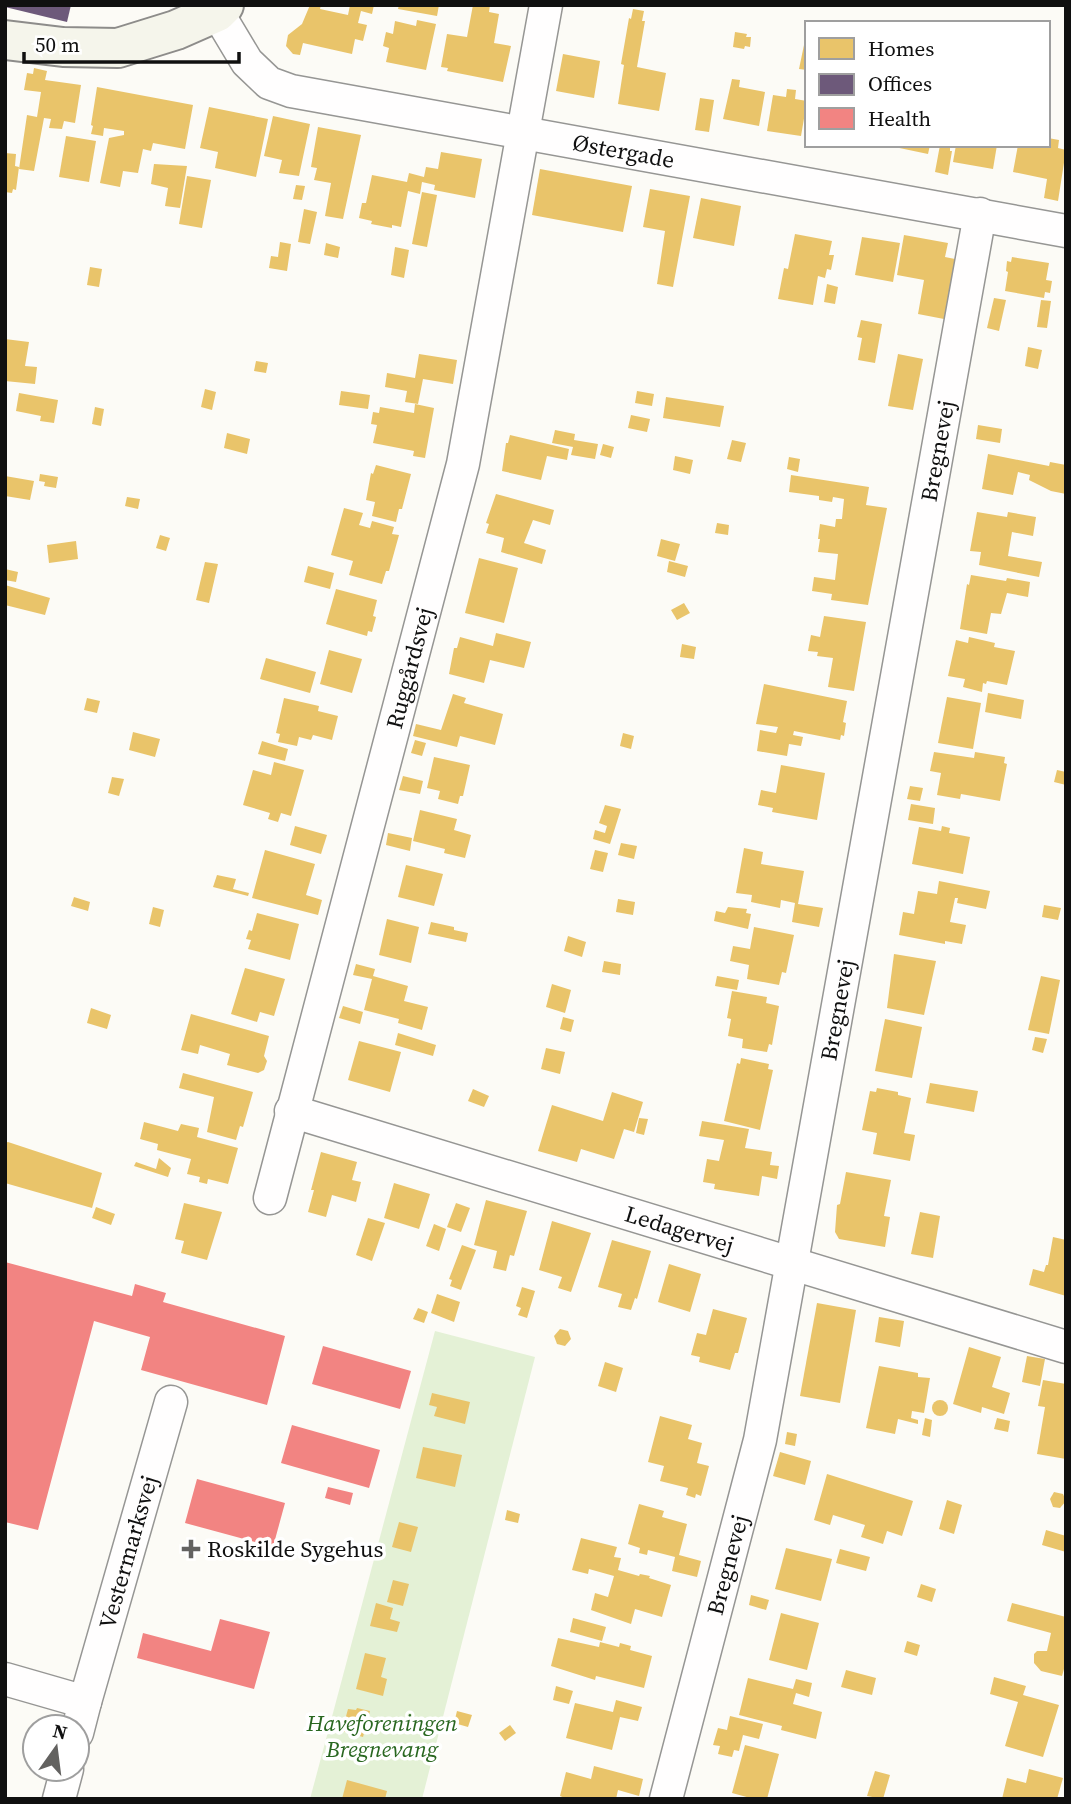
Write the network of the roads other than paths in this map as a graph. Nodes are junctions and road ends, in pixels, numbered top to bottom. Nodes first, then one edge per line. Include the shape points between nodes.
1 (546, 5) edge
2 (220, 9) edge
3 (5, 40) edge
4 (522, 133) junction
5 (980, 214) junction
6 (1066, 231) edge
7 (291, 1111) junction
8 (270, 1198) dead end
9 (793, 1263) junction
10 (1066, 1347) edge
11 (171, 1402) dead end
12 (5, 1679) edge
13 (85, 1702) junction
14 (82, 1713) edge
15 (666, 1799) edge

1 - 4 street, Ruggårdsvej
2 - 3 main road via 176,30 118,48
2 - 4 street, Østergade via 247,62 269,83 303,94
4 - 5 street, Østergade
4 - 7 street, Ruggårdsvej via 463,464
5 - 6 street, Østergade
5 - 9 street, Bregnevej
7 - 8 street, Ruggårdsvej
7 - 9 street, Ledagervej
9 - 10 street, Ledagervej
9 - 15 street, Bregnevej via 760,1440
11 - 13 street, Vestermarksvej
12 - 13 street
13 - 14 street, Vestermarksvej

